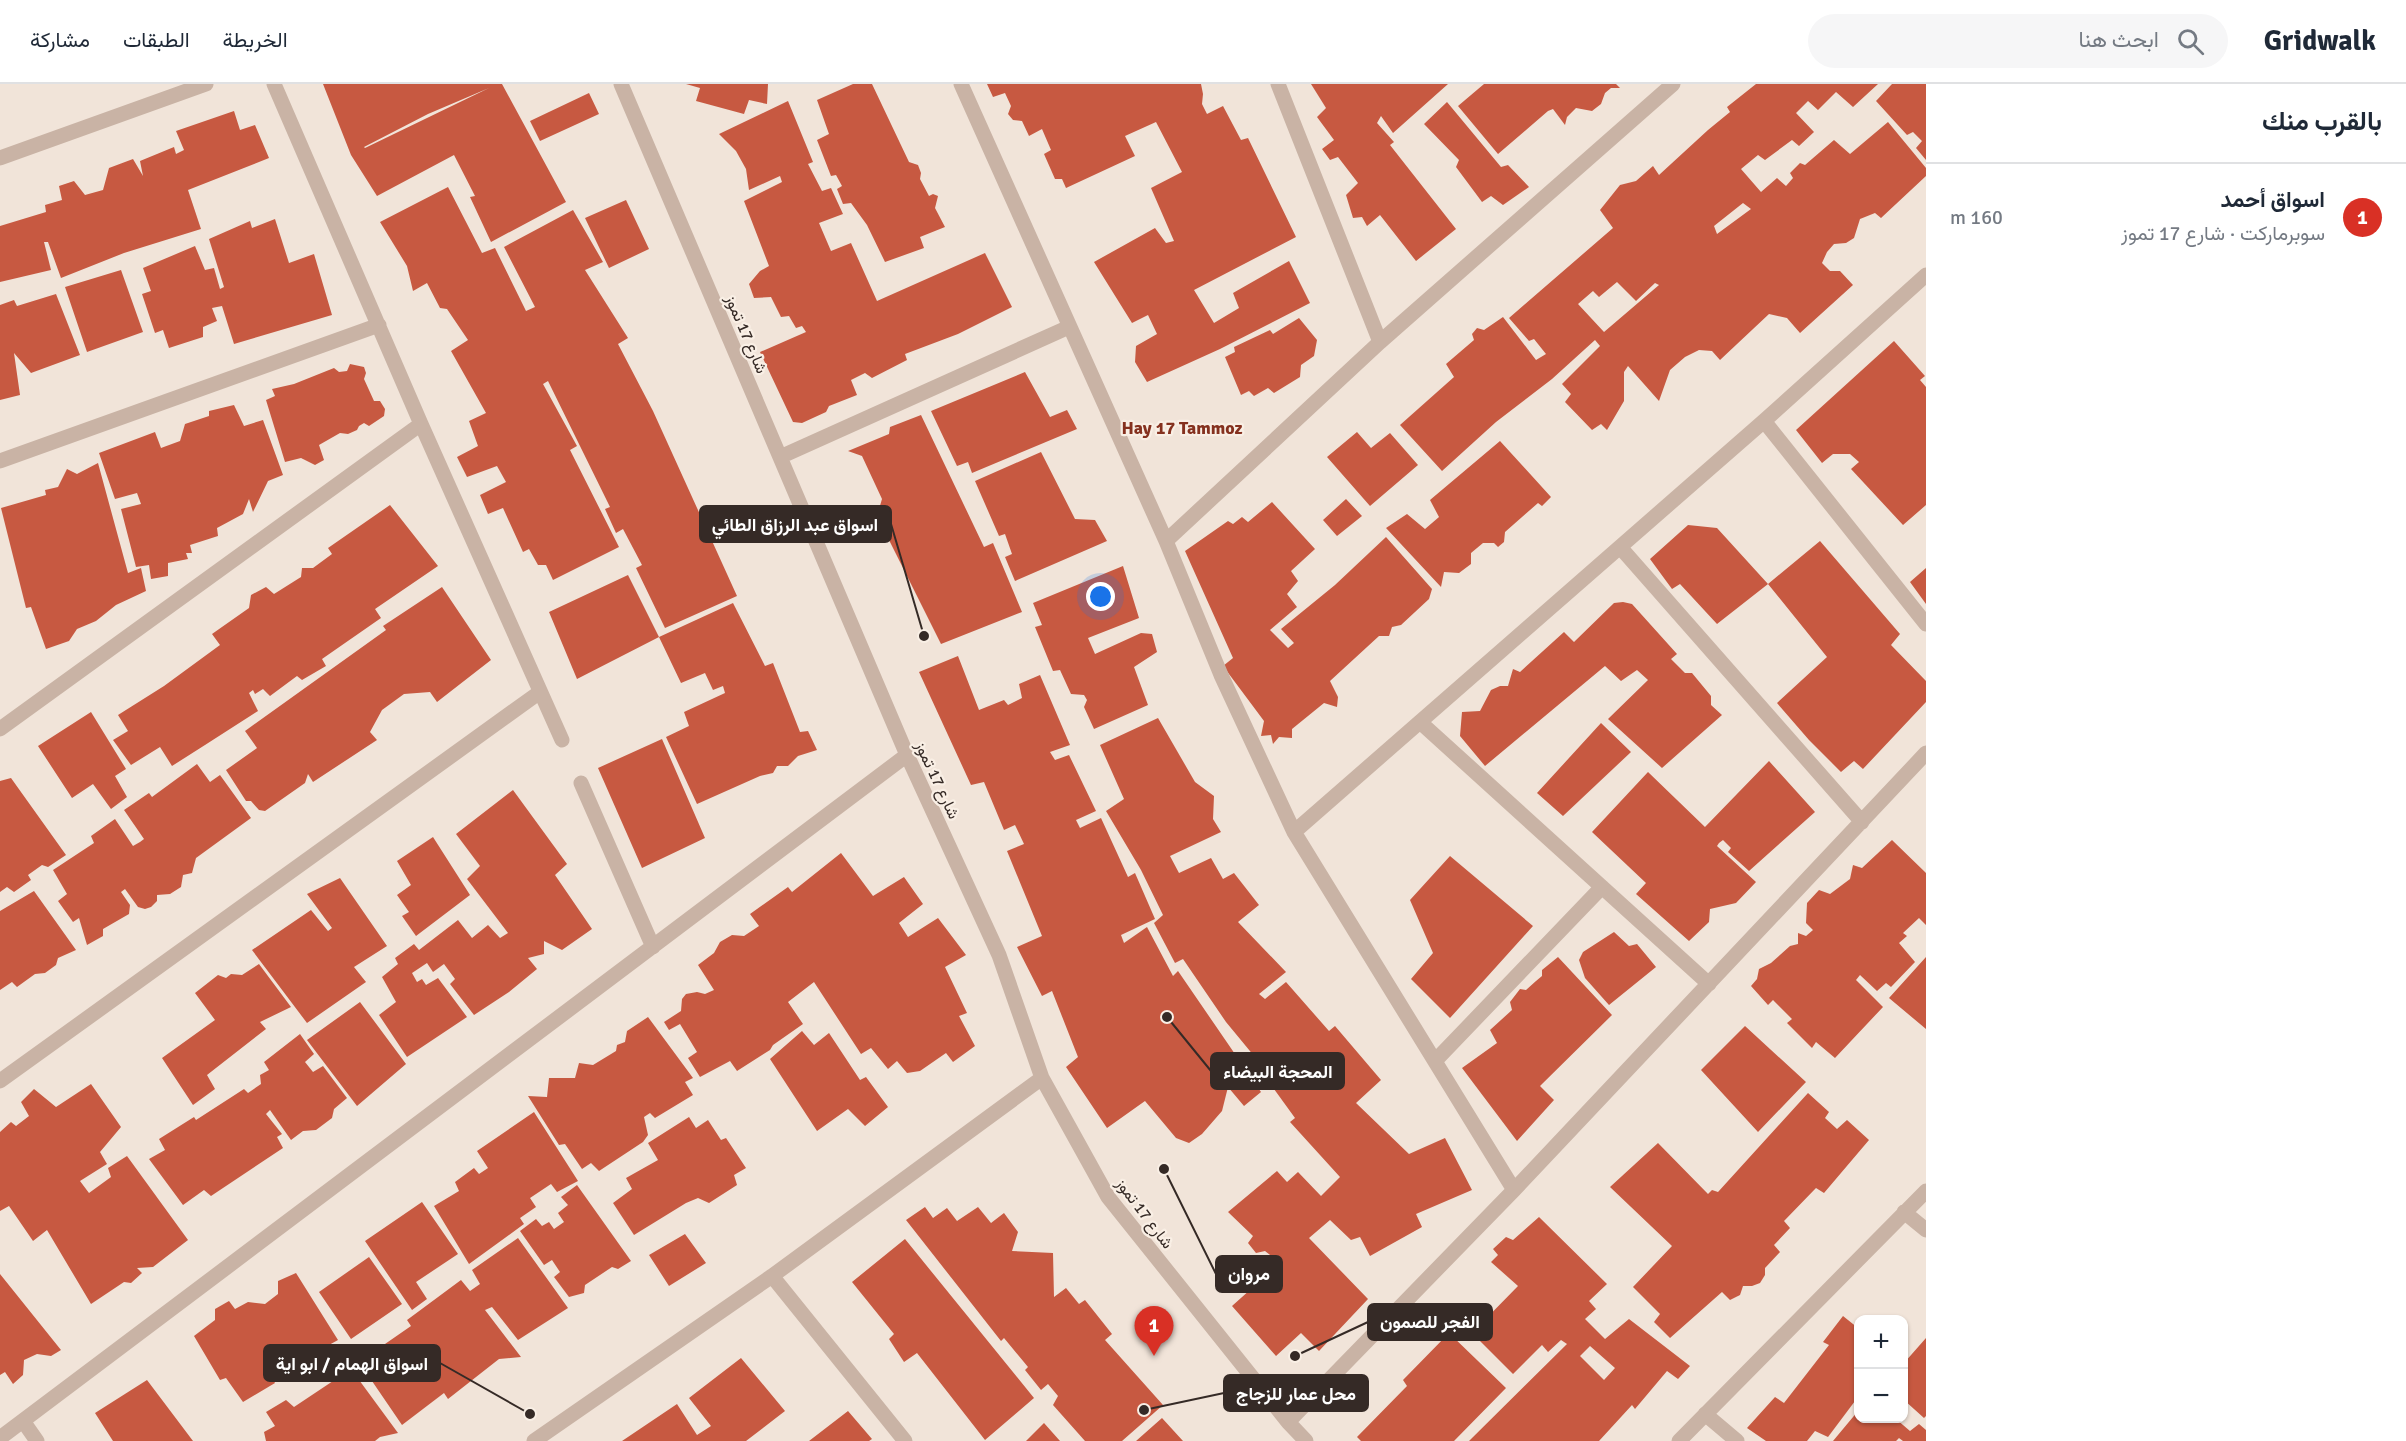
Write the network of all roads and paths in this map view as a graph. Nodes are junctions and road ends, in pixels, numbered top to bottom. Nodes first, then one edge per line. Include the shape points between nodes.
1 (206, 84) edge
2 (274, 84) edge
3 (621, 84) edge
4 (961, 84) edge
5 (1278, 84) edge
6 (1673, 84) edge
7 (0, 158) edge
8 (1926, 275) edge
9 (380, 325) junction
10 (1069, 327) junction
11 (1380, 342) junction
12 (1764, 421) junction
13 (421, 424) junction
14 (780, 457) junction
15 (0, 460) edge
16 (1166, 541) junction
17 (1620, 547) junction
18 (1926, 624) edge
19 (540, 692) junction
20 (1420, 722) junction
21 (0, 729) edge
22 (562, 740) dead end
23 (1926, 753) edge
24 (907, 755) junction
25 (581, 783) dead end
26 (1862, 822) junction
27 (1294, 832) junction
28 (1602, 887) junction
29 (653, 948) junction
30 (1709, 984) junction
31 (1435, 1061) junction
32 (1042, 1078) junction
33 (0, 1082) edge
34 (1514, 1190) junction
35 (1926, 1191) edge
36 (1904, 1212) junction
37 (1926, 1230) edge
38 (772, 1276) junction
39 (1705, 1414) junction
40 (23, 1421) junction
41 (1288, 1422) junction
42 (0, 1438) edge
43 (37, 1441) edge
44 (534, 1441) edge
45 (905, 1441) edge
46 (1306, 1441) edge
47 (1679, 1441) edge
48 (1737, 1441) edge

1 - 7 street
2 - 9 street
3 - 14 street, شارع 17 تموز
4 - 10 street
5 - 11 street
6 - 11 street
8 - 12 street
9 - 13 street
9 - 15 street
10 - 14 street
10 - 16 street
11 - 16 street
12 - 17 street
12 - 18 street
13 - 19 street
13 - 21 street
14 - 24 street, شارع 17 تموز
16 - 27 street via 1221,675
17 - 20 street
17 - 26 street
19 - 22 street
19 - 33 street
20 - 27 street
20 - 28 street
23 - 26 street
24 - 29 street
24 - 32 street, شارع 17 تموز via 999,956
25 - 29 street
26 - 30 street
27 - 31 street
28 - 30 street
28 - 31 street
29 - 40 street
30 - 34 street
31 - 34 street
32 - 38 street
32 - 41 street, شارع 17 تموز via 1108,1197
34 - 41 street
35 - 36 street
36 - 37 street
36 - 39 street
38 - 44 street
38 - 45 street
39 - 47 street
39 - 48 street
40 - 42 street
40 - 43 street
41 - 46 street, شارع 17 تموز

